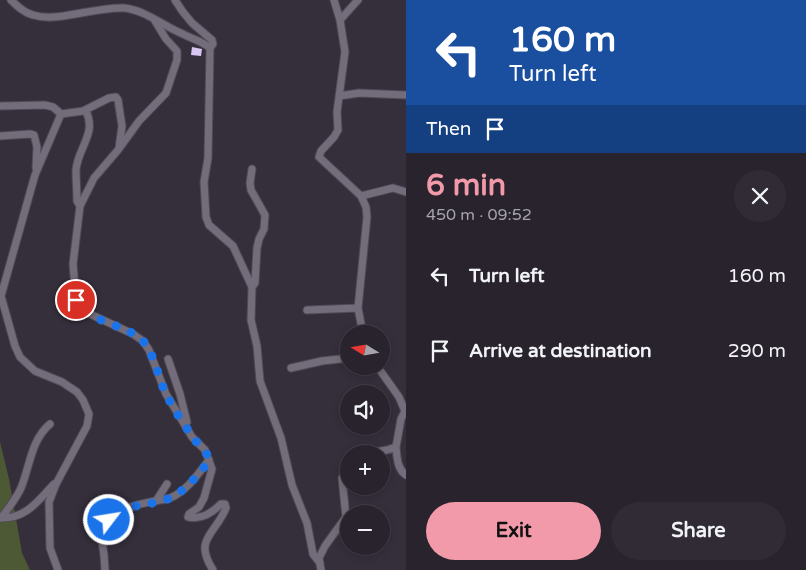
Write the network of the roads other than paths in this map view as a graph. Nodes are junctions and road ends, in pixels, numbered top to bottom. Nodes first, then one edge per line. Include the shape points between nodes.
1 (11, 0) edge
2 (175, 0) edge
3 (334, 0) edge
4 (358, 0) edge
5 (340, 20) junction
6 (156, 21) junction
7 (210, 48) junction
8 (406, 95) edge
9 (339, 96) junction
10 (0, 106) edge
11 (83, 111) junction
12 (61, 114) junction
13 (0, 136) edge
14 (118, 150) junction
15 (252, 169) dead end
16 (36, 173) junction
17 (406, 192) edge
18 (361, 196) junction
19 (80, 206) junction
20 (252, 288) junction
21 (358, 308) junction
22 (307, 310) dead end
23 (361, 325) edge
24 (168, 359) dead end
25 (340, 359) edge
26 (291, 368) dead end
27 (384, 375) edge
28 (406, 410) edge
29 (50, 424) dead end
30 (188, 430) junction
31 (396, 447) junction
32 (390, 449) edge
33 (210, 460) junction
34 (406, 475) edge
35 (59, 479) junction
36 (167, 484) dead end
37 (344, 495) edge
38 (156, 501) junction
39 (0, 518) edge
40 (320, 567) edge
41 (58, 570) edge
42 (105, 570) edge
43 (213, 570) edge

1 - 6 street via 34,16 124,8
2 - 7 street via 188,18 212,40
3 - 5 street
4 - 5 street
5 - 9 street via 345,52
6 - 7 street
6 - 14 street via 177,51 177,60 166,93 139,121
7 - 20 street via 208,158 204,182 206,217 209,224 233,246
8 - 9 street via 359,93
9 - 18 street via 338,130 319,157
10 - 12 street via 45,105
11 - 12 street
11 - 14 street via 114,96 118,98 122,126
11 - 19 street via 86,110 90,128 76,169
12 - 16 street
13 - 16 street via 34,135
14 - 19 street via 94,178
15 - 20 street via 251,190 265,215
16 - 35 street via 6,277 2,302 20,357 35,371 77,392 89,414 88,426
17 - 18 street via 392,188
18 - 21 street via 367,217
19 - 30 street via 73,264 76,300 90,314 143,341 166,394
20 - 40 street via 251,320 258,346 260,381 281,438 313,554
21 - 22 street
21 - 23 street
24 - 30 street
25 - 26 street
27 - 28 street
28 - 31 street
29 - 39 street via 32,451 20,489
30 - 33 street
31 - 32 street
31 - 34 street via 399,467
33 - 38 street via 186,488
33 - 43 street via 212,469 204,498 188,517 206,516 225,504 224,514 205,544 204,553
35 - 39 street via 29,510 17,516
35 - 41 street via 49,502 50,548
36 - 38 street
37 - 40 street via 346,517 325,546 319,558
38 - 42 street via 122,510 109,520 101,534

